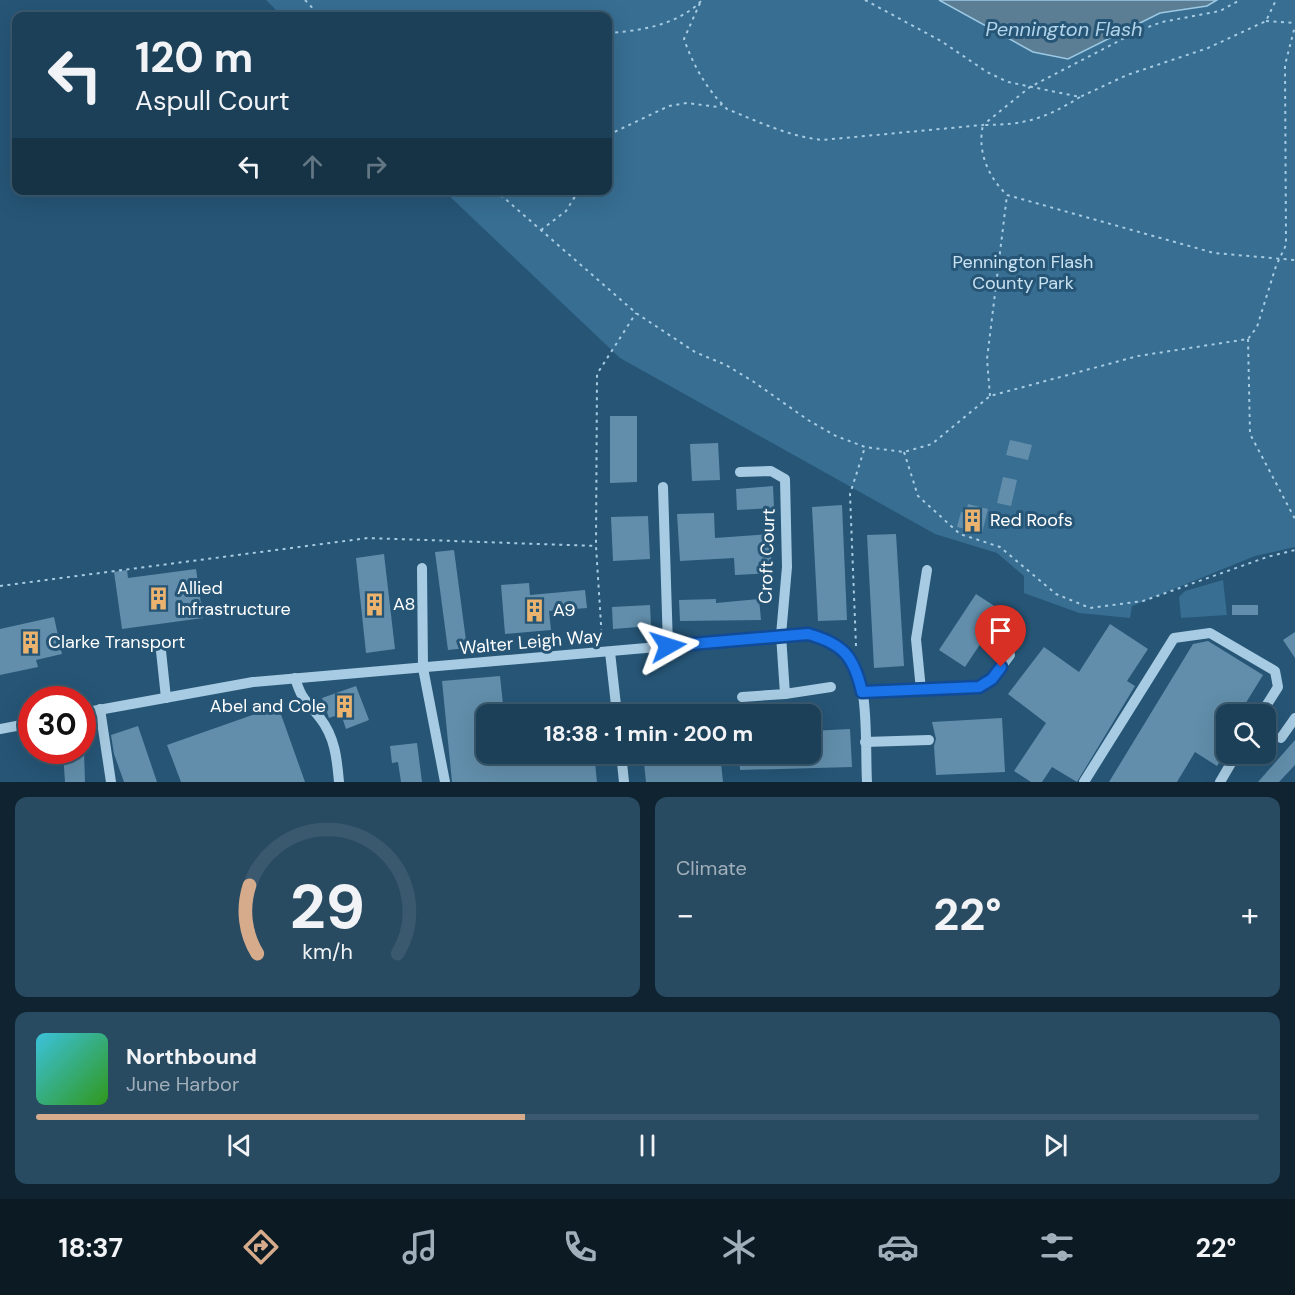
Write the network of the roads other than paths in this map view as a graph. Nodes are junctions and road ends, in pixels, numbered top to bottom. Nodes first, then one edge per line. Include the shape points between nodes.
1 (740, 472) dead end
2 (663, 487) dead end
3 (422, 568) dead end
4 (927, 570) dead end
5 (781, 635) junction
6 (668, 646) junction
7 (161, 651) dead end
8 (607, 652) junction
9 (1010, 655) dead end
10 (423, 668) junction
11 (295, 678) junction
12 (831, 687) dead end
13 (921, 690) junction
14 (862, 692) junction
15 (785, 694) junction
16 (742, 697) dead end
17 (166, 698) junction
18 (615, 704) edge
19 (1267, 704) edge
20 (99, 709) junction
21 (96, 710) edge
22 (1295, 718) edge
23 (18, 726) edge
24 (0, 729) edge
25 (1281, 738) dead end
26 (928, 740) dead end
27 (865, 742) junction
28 (622, 764) edge
29 (1231, 764) edge
30 (111, 782) edge
31 (339, 782) edge
32 (445, 782) edge
33 (624, 782) edge
34 (867, 782) edge
35 (1084, 782) edge
36 (1220, 782) edge

1 - 5 street, Croft Court via 771,471 785,478 787,567
2 - 6 street
3 - 10 street
4 - 13 street via 916,639
5 - 6 street, Walter Leigh Way
5 - 14 street, Walter Leigh Way via 808,634 825,639 850,656
5 - 15 street, Croft Court
6 - 8 street, Walter Leigh Way
7 - 17 street
8 - 10 street, Walter Leigh Way
8 - 18 street
9 - 13 street via 992,679 979,687
10 - 11 street, Walter Leigh Way
10 - 32 street
11 - 17 street, Walter Leigh Way
11 - 31 street via 302,700 321,718 336,749
12 - 15 street
13 - 14 street
14 - 27 street
15 - 16 street
17 - 20 street, Walter Leigh Way
19 - 35 street via 1278,687 1275,670 1210,633 1174,639
20 - 21 street, Walter Leigh Way
20 - 30 street
22 - 25 street
23 - 24 street
26 - 27 street
27 - 34 street
28 - 33 street
29 - 36 street

